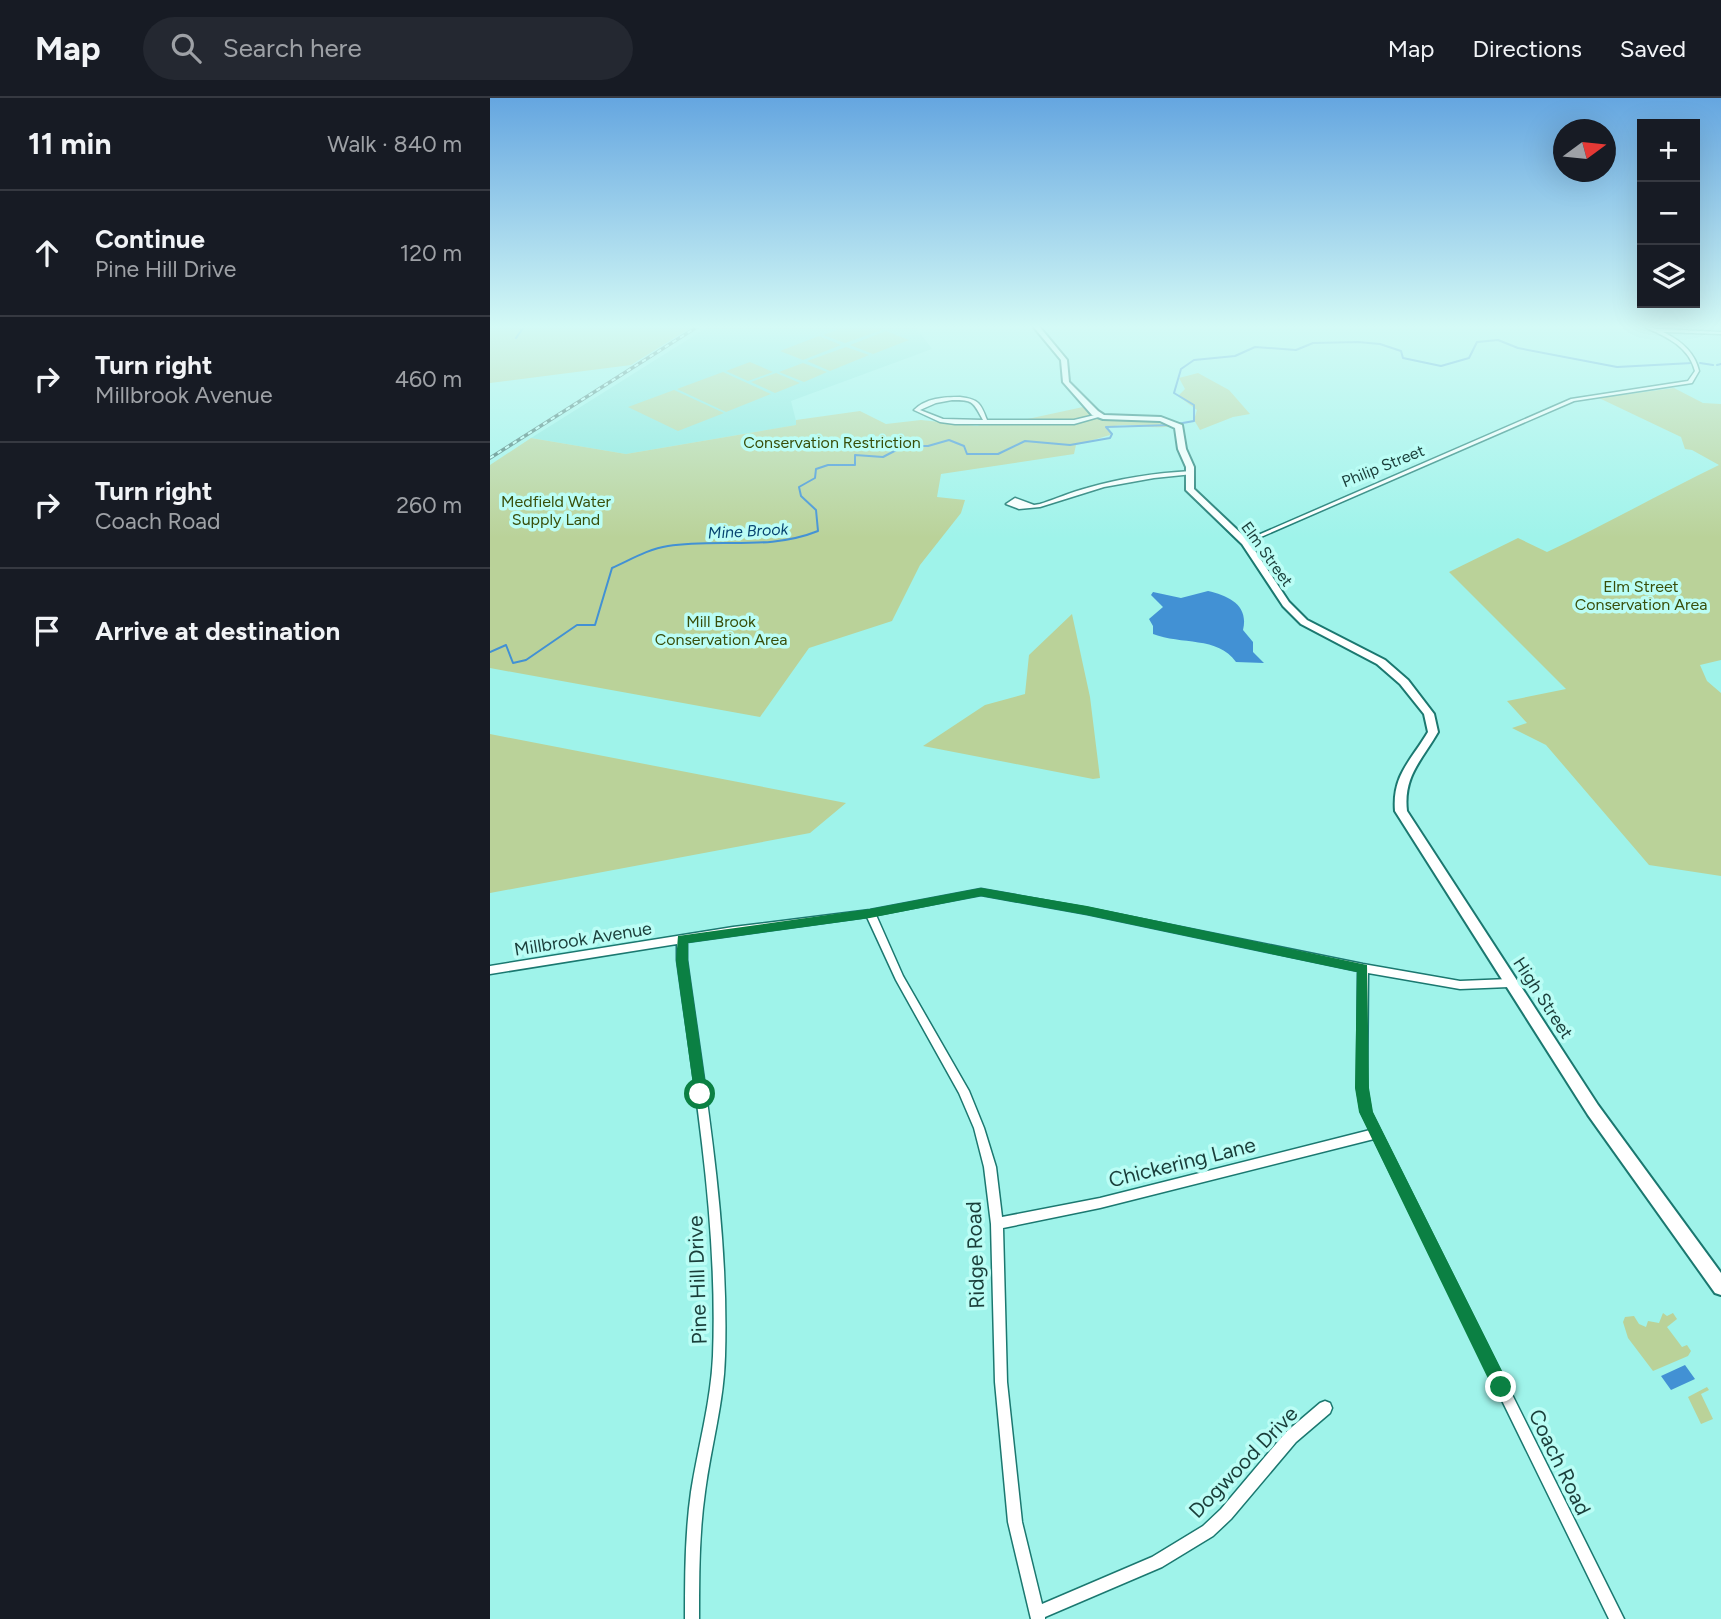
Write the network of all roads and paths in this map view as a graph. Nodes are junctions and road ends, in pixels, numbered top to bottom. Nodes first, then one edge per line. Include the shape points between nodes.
1 (1080, 396) edge
2 (1599, 396) edge
3 (1099, 416) junction
4 (985, 420) junction
5 (1191, 473) junction
6 (1031, 505) dead end
7 (1245, 542) junction
8 (1430, 716) joint
9 (870, 913) junction
10 (682, 939) junction
11 (1363, 968) junction
12 (490, 970) edge
13 (1509, 983) junction
14 (1375, 1134) junction
15 (997, 1224) junction
16 (1721, 1287) edge
17 (1325, 1408) dead end
18 (1037, 1616) edge
19 (692, 1619) edge
20 (1617, 1619) edge

1 - 3 street
2 - 7 street, Philip Street via 1573,400
3 - 4 street via 1074,422
3 - 5 street, Elm Street via 1175,424
4 - 4 street via 971,400 931,403 917,410 942,421
5 - 6 street via 1097,487 1056,503
5 - 7 street, Elm Street via 1189,490
7 - 8 street, Elm Street via 1304,622 1389,668
8 - 13 street, High Street via 1433,732 1398,794 1401,811
9 - 10 street, Millbrook Avenue
9 - 11 street, Millbrook Avenue via 981,892
9 - 15 street, Ridge Road via 899,977 964,1091 990,1167
10 - 12 street, Millbrook Avenue
10 - 19 street, Pine Hill Drive via 718,1249 719,1357 696,1506
11 - 13 street, Millbrook Avenue via 1460,985
11 - 14 street, Coach Road via 1362,1088
13 - 16 street, High Street via 1593,1110
14 - 15 street, Chickering Lane
14 - 20 street, Coach Road
15 - 18 street, Ridge Road via 1001,1382 1015,1522
17 - 18 street, Dogwood Drive via 1292,1437 1208,1531 1157,1563

